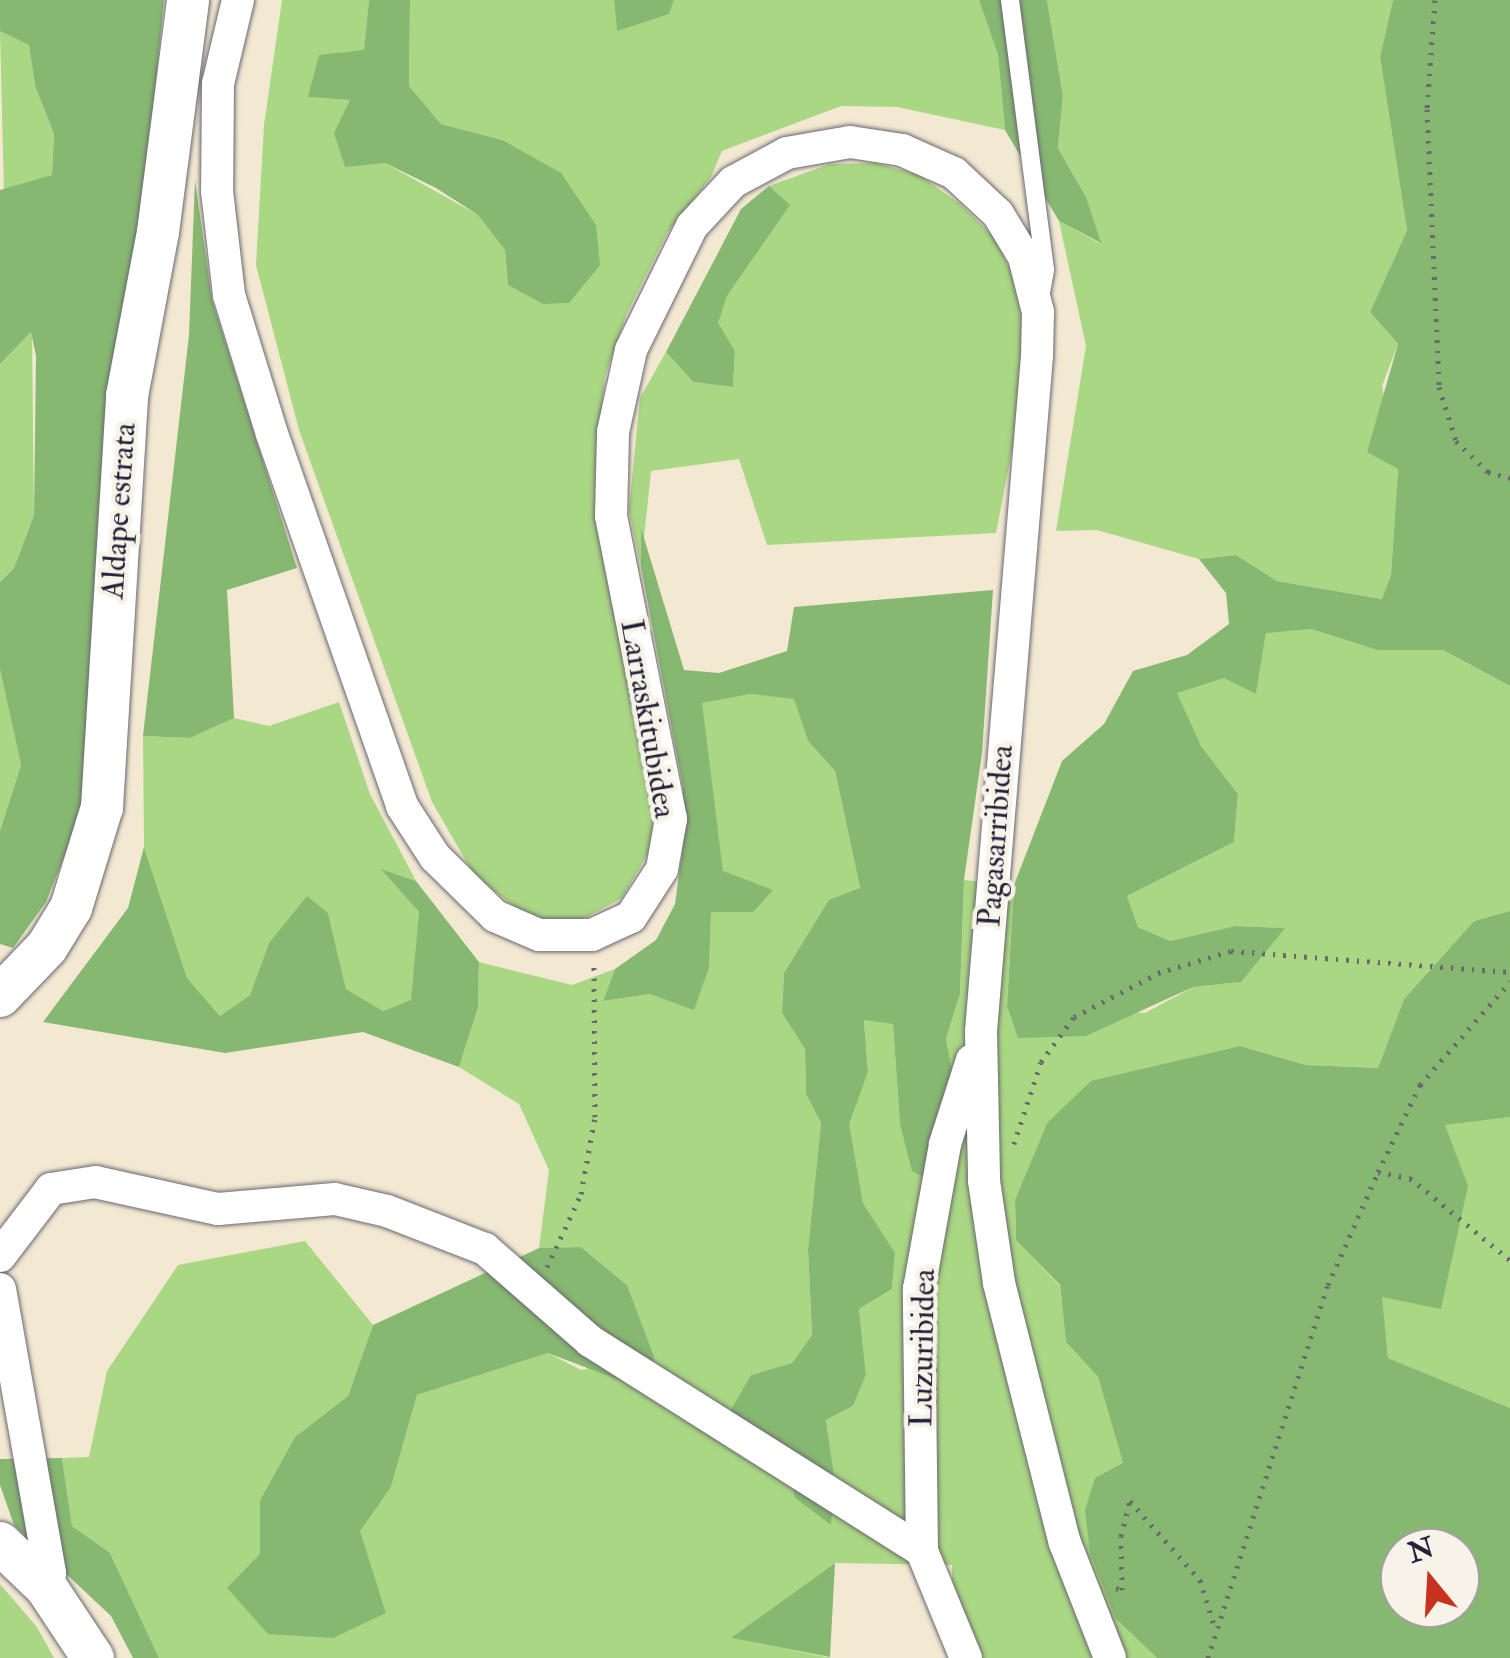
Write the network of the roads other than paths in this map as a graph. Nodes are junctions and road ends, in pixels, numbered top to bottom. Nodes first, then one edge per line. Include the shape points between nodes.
1 (188, 0) edge
2 (238, 0) edge
3 (1010, 0) edge
4 (1038, 312) junction
5 (0, 996) edge
6 (980, 1032) junction
7 (0, 1256) edge
8 (0, 1289) edge
9 (0, 1543) edge
10 (922, 1551) junction
11 (46, 1587) junction
12 (93, 1658) edge
13 (966, 1658) edge
14 (1110, 1658) edge

1 - 5 street, Aldape estrata via 158,232 126,396 102,808 71,908 47,947
2 - 4 street, Larraskitubidea via 218,84 217,190 229,296 402,806 434,858 495,916 539,936 592,935 631,916 662,869 671,818 611,516 612,432 631,350 692,226 733,182 787,153 850,142 902,150 954,173 998,214 1024,257
3 - 4 lane, Pagasarribidea via 1045,270
4 - 6 street, Pagasarribidea
6 - 10 street, Luzuribidea via 945,1144 918,1289
6 - 14 street, Pagasarribidea via 984,1181 999,1283 1075,1579
7 - 10 street via 51,1188 94,1182 218,1209 335,1198 387,1210 485,1248 590,1342
8 - 11 street via 50,1573
9 - 11 street
10 - 13 street, Luzuribidea
11 - 12 street

